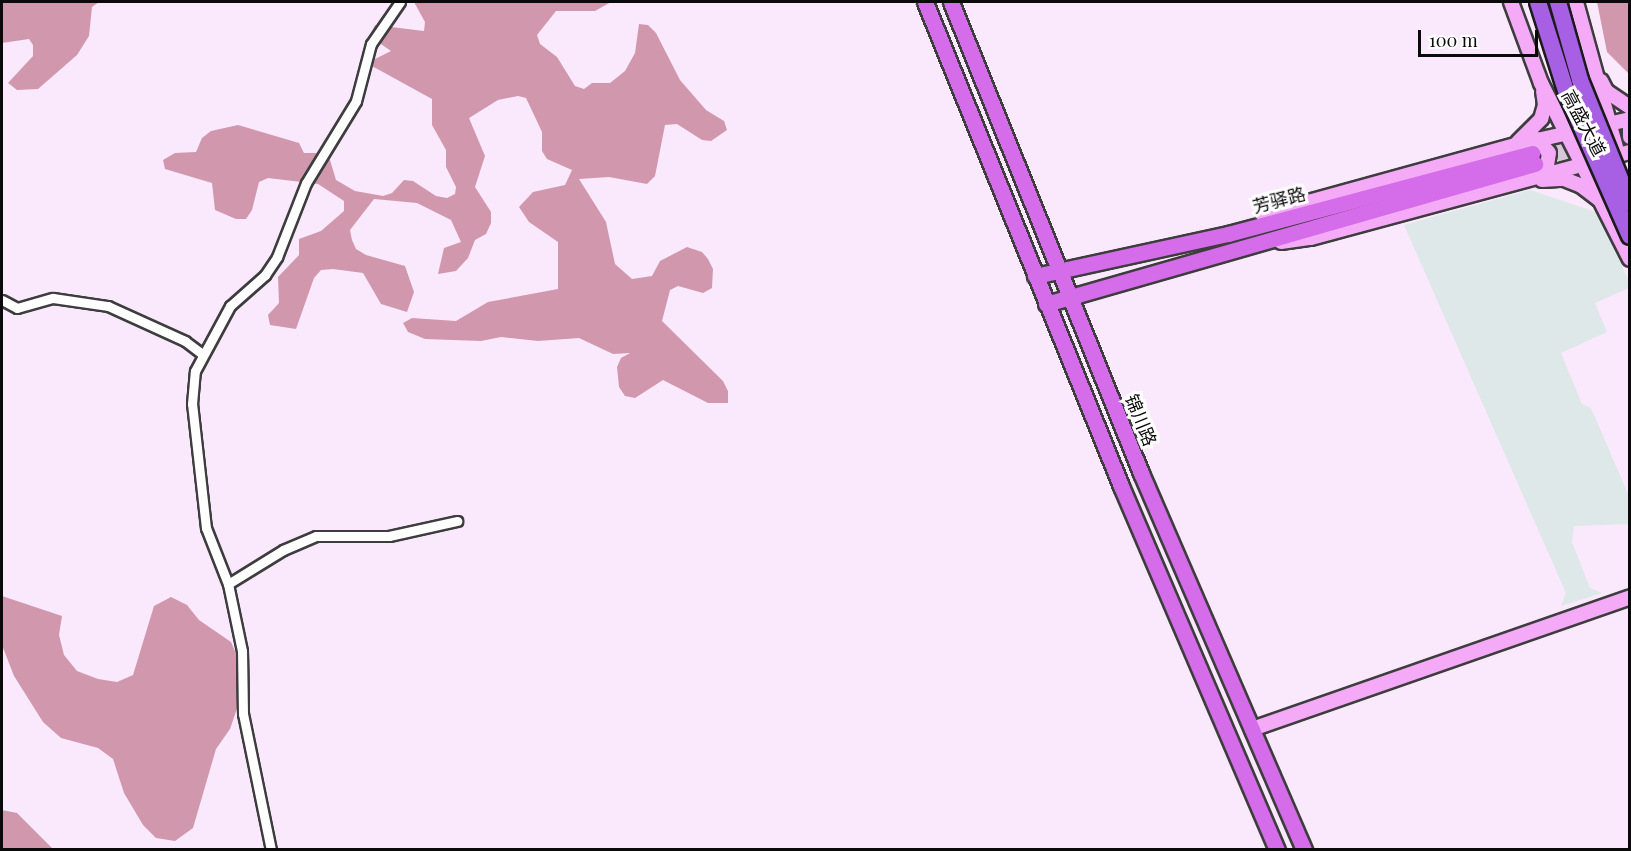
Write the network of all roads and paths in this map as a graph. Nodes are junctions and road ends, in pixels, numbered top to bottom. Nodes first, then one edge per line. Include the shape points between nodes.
1 (399, 2) edge
2 (925, 2) edge
3 (951, 2) edge
4 (1512, 2) edge
5 (1538, 2) edge
6 (1558, 2) edge
7 (1576, 2) edge
8 (1593, 67) junction
9 (1541, 83) junction
10 (1629, 108) edge
11 (1629, 119) edge
12 (1608, 123) junction
13 (1629, 126) edge
14 (1566, 131) junction
15 (1629, 137) edge
16 (1515, 145) junction
17 (1623, 153) edge
18 (1537, 157) junction
19 (1583, 162) junction
20 (1629, 185) edge
21 (1490, 188) junction
22 (1629, 203) edge
23 (1606, 207) junction
24 (1629, 236) edge
25 (1230, 241) junction
26 (1629, 259) edge
27 (1059, 270) junction
28 (1035, 276) junction
29 (1069, 297) junction
30 (2, 300) edge
31 (1046, 304) junction
32 (202, 354) junction
33 (457, 521) dead end
34 (228, 584) junction
35 (1629, 597) edge
36 (1252, 729) junction
37 (271, 849) edge
38 (1277, 849) edge
39 (1304, 849) edge

1 - 32 street via 370,44 356,101 306,183 277,257 265,275 230,306
2 - 28 main road
3 - 27 main road, 锦川路
4 - 9 street, 高盛大道
5 - 24 highway, 高盛大道, bridge via 1567,93
6 - 22 highway, 高盛大道, bridge via 1580,80
7 - 8 street, 高盛大道
8 - 9 street via 1589,85 1571,98 1555,94
8 - 10 street via 1606,91
8 - 12 street, 高盛大道
9 - 14 street, 高盛大道
9 - 16 street via 1545,105 1541,119
11 - 12 street
12 - 14 street
12 - 17 street, 高盛大道
13 - 15 street
14 - 18 street
14 - 19 street, 高盛大道
16 - 18 street
16 - 25 street via 1301,204
17 - 19 street
17 - 20 street, 高盛大道
18 - 19 street
18 - 21 street
18 - 25 main road, 芳驿路
19 - 23 street, 高盛大道
21 - 23 street via 1564,179 1592,192
21 - 25 street via 1311,238
23 - 26 street, 高盛大道
25 - 27 main road, 芳驿路
25 - 29 main road, 芳驿路
27 - 28 main road, 芳驿路
27 - 29 main road, 锦川路
28 - 31 main road
29 - 31 main road, 芳驿路
29 - 36 main road, 锦川路
30 - 32 street via 17,308 53,298 108,306 185,341
31 - 38 main road
32 - 34 street via 195,371 192,404 206,528
33 - 34 street via 389,536 316,536 283,549
34 - 37 street via 242,651 243,714
35 - 36 street
36 - 39 main road, 锦川路

